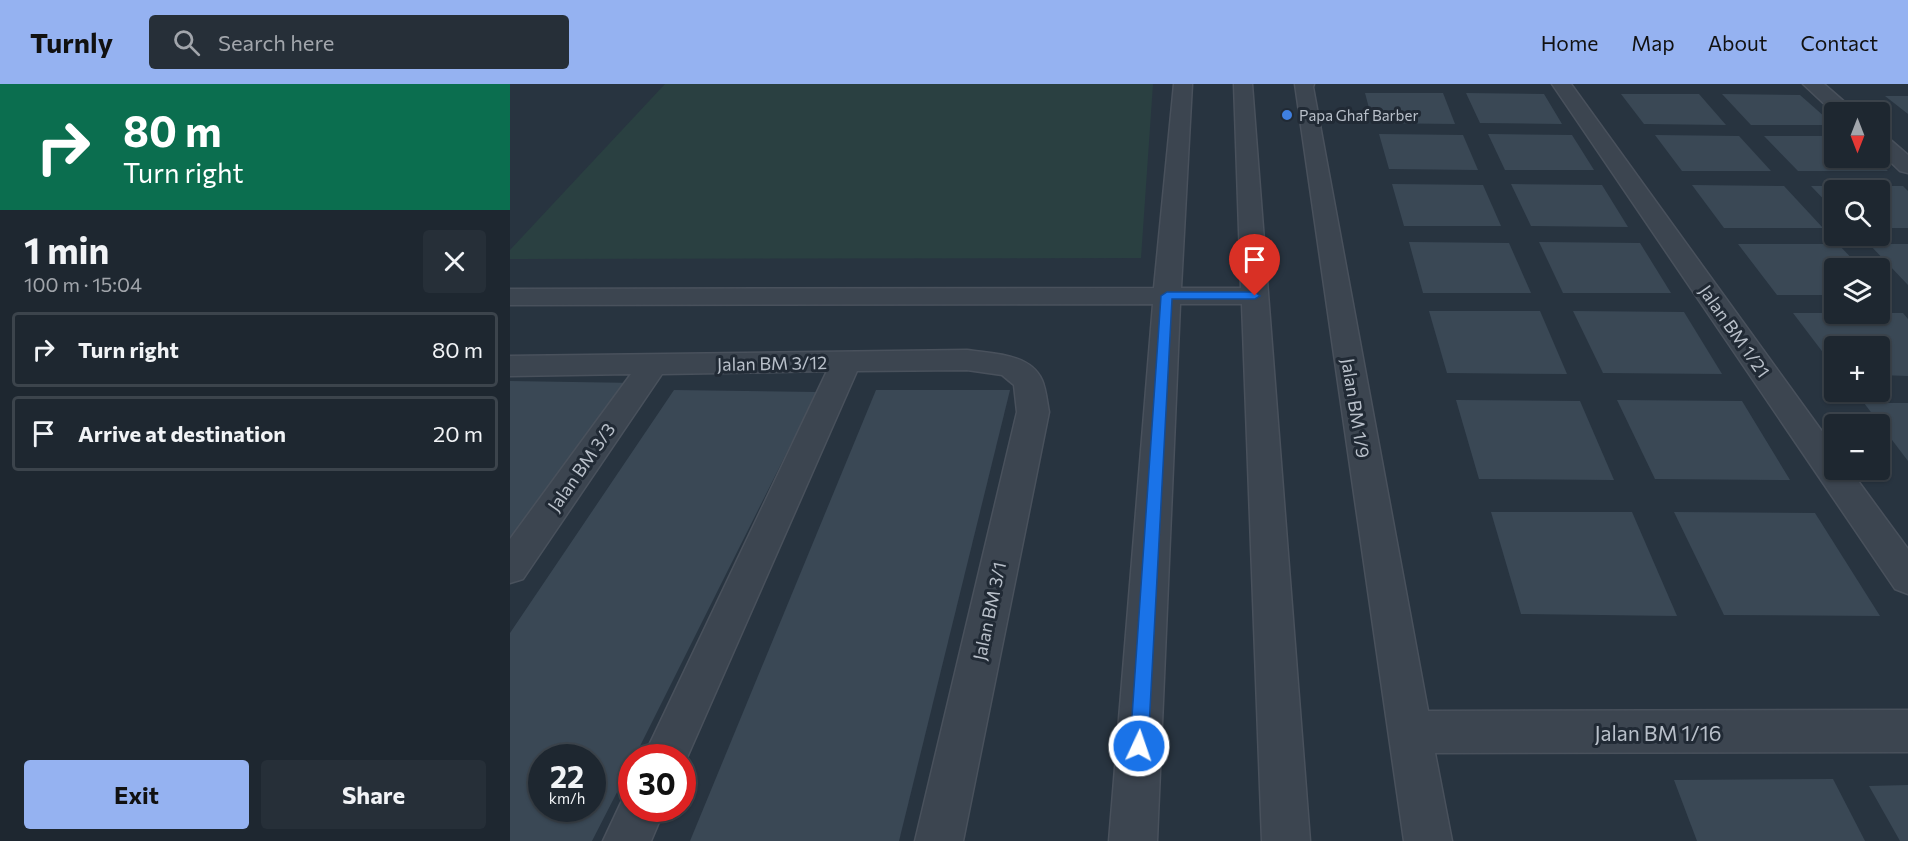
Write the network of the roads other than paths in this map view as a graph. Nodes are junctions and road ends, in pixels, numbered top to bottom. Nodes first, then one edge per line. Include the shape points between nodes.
1 (1184, 84) edge
2 (1243, 84) edge
3 (1305, 84) edge
4 (1562, 84) edge
5 (1812, 84) edge
6 (1833, 102) edge
7 (1890, 150) edge
8 (1908, 166) edge
9 (1167, 296) junction
10 (1255, 296) junction
11 (510, 297) edge
12 (847, 361) junction
13 (653, 365) junction
14 (510, 366) edge
15 (1028, 381) joint
16 (510, 568) edge
17 (1908, 578) edge
18 (1908, 731) edge
19 (1409, 732) junction
20 (671, 744) edge
21 (636, 822) edge
22 (627, 841) edge
23 (939, 841) edge
24 (1133, 841) edge
25 (1286, 841) edge
26 (1428, 841) edge

1 - 9 street
2 - 10 street
3 - 19 street, Jalan BM 1/9
4 - 17 street, Jalan BM 1/21
5 - 6 street
7 - 8 street
9 - 10 street
9 - 11 street
9 - 24 street
10 - 25 street
12 - 13 street, Jalan BM 3/12
12 - 15 street, Jalan BM 3/12 via 967,360 1011,366
12 - 20 street
13 - 14 street, Jalan BM 3/12
13 - 16 street, Jalan BM 3/3
15 - 23 street, Jalan BM 3/1 via 1033,412
18 - 19 street, Jalan BM 1/16
19 - 26 street, Jalan BM 1/9
21 - 22 street

